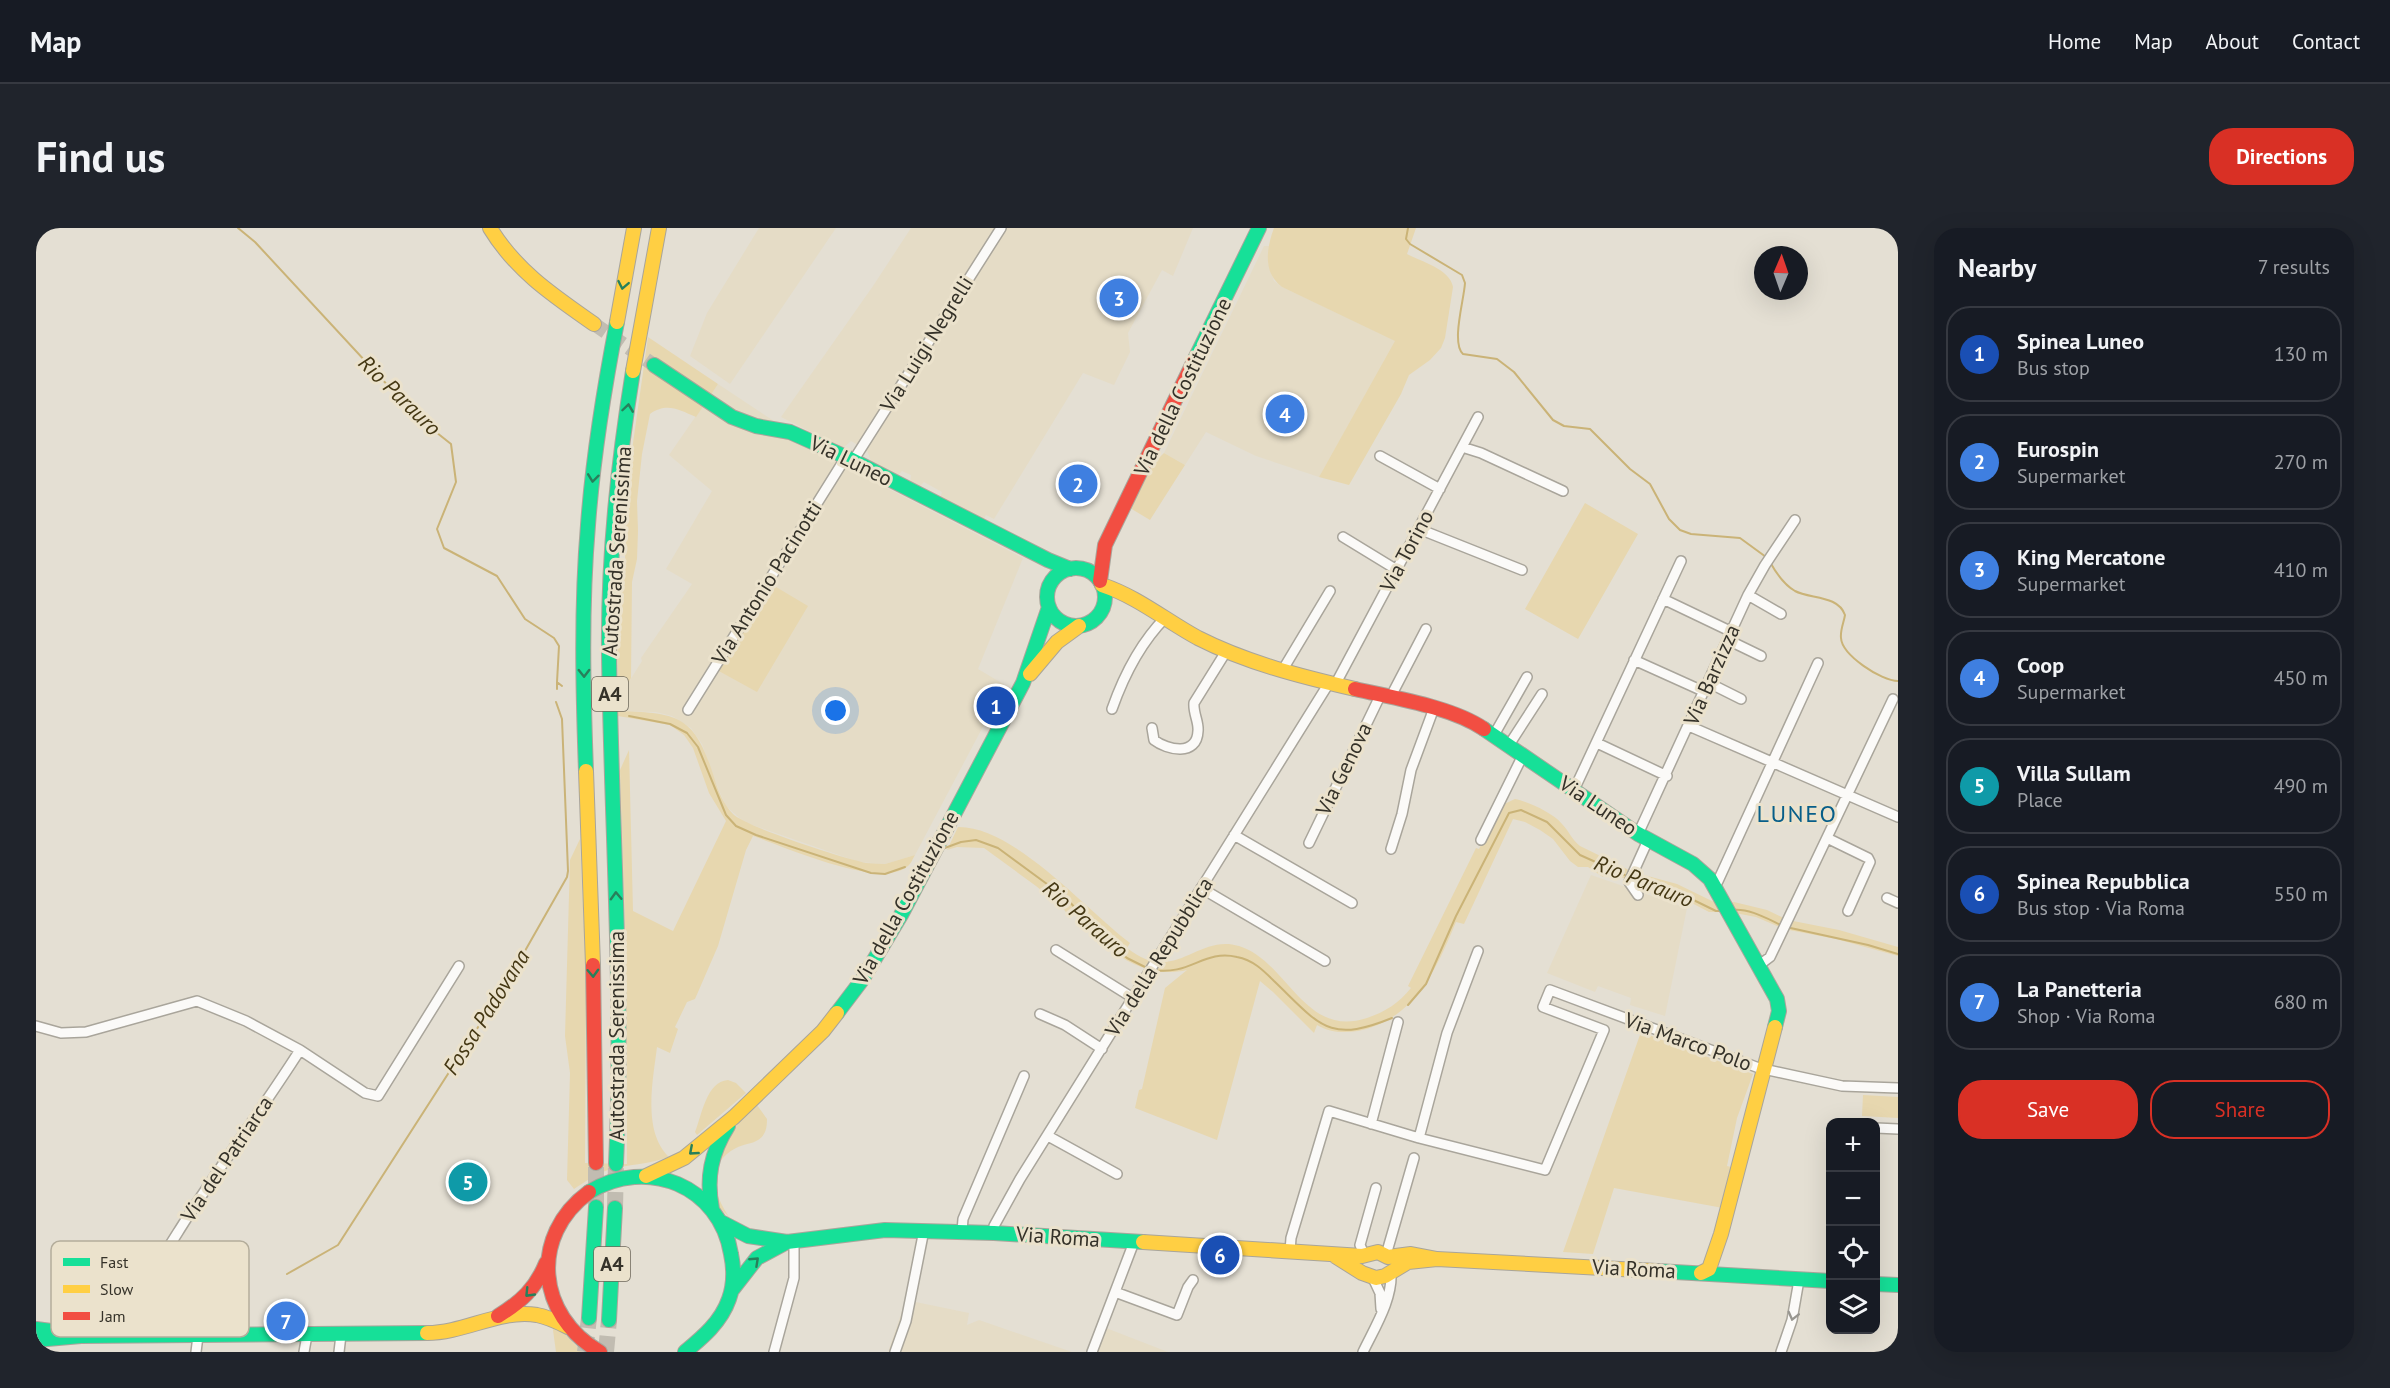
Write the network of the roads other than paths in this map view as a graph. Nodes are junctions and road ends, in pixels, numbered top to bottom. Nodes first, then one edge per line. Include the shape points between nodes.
1 (490, 228) edge
2 (634, 228) edge
3 (659, 228) edge
4 (1001, 228) edge
5 (1259, 228) edge
6 (594, 324) tunnel mouth
7 (654, 365) tunnel mouth
8 (1478, 417) dead end
9 (1462, 447) junction
10 (1380, 456) dead end
11 (850, 459) junction
12 (1440, 489) junction
13 (1563, 491) dead end
14 (1794, 520) dead end
15 (1419, 529) junction
16 (1343, 537) dead end
17 (1105, 546) junction
18 (1048, 560) junction
19 (1681, 561) dead end
20 (1074, 568) junction
21 (1397, 570) junction
22 (1521, 570) dead end
23 (1051, 582) junction
24 (1101, 583) junction
25 (1330, 591) dead end
26 (1748, 595) junction
27 (1134, 598) junction
28 (1663, 599) junction
29 (1105, 602) junction
30 (1048, 608) junction
31 (1781, 614) dead end
32 (1166, 617) junction
33 (1079, 626) junction
34 (1426, 629) dead end
35 (1730, 636) junction
36 (1227, 650) junction
37 (1761, 656) dead end
38 (1634, 660) junction
39 (1818, 663) dead end
40 (1282, 670) junction
41 (1527, 677) dead end
42 (1709, 682) junction
43 (1023, 683) junction
44 (1332, 684) junction
45 (1705, 692) junction
46 (1542, 694) dead end
47 (1385, 697) junction
48 (1741, 699) dead end
49 (1893, 699) dead end
50 (1434, 708) junction
51 (1112, 709) dead end
52 (687, 710) dead end
53 (1689, 726) junction
54 (1152, 728) dead end
55 (1494, 735) junction
56 (1597, 742) junction
57 (1509, 745) junction
58 (1523, 755) junction
59 (1773, 763) junction
60 (1667, 776) junction
61 (1574, 790) junction
62 (1848, 796) junction
63 (1898, 817) edge
64 (1234, 835) junction
65 (1643, 837) junction
66 (1827, 838) junction
67 (1481, 840) dead end
68 (1309, 843) dead end
69 (1391, 849) dead end
70 (1713, 884) junction
71 (1201, 888) junction
72 (1638, 895) dead end
73 (1887, 898) dead end
74 (1352, 903) dead end
75 (1898, 903) edge
76 (1848, 911) dead end
77 (1056, 950) dead end
78 (1478, 951) dead end
79 (1325, 961) dead end
80 (459, 966) dead end
81 (1758, 966) junction
82 (1133, 998) junction
83 (1040, 1014) dead end
84 (1611, 1014) junction
85 (1398, 1022) dead end
86 (36, 1026) edge
87 (1604, 1030) junction
88 (1102, 1049) junction
89 (300, 1050) junction
90 (1765, 1070) junction
91 (1024, 1076) dead end
92 (1898, 1088) edge
93 (734, 1117) junction
94 (1371, 1124) junction
95 (1880, 1128) edge
96 (1898, 1129) edge
97 (1048, 1136) junction
98 (1419, 1138) junction
99 (1414, 1158) dead end
100 (596, 1163) tunnel mouth
101 (616, 1164) tunnel mouth
102 (1117, 1174) dead end
103 (646, 1176) junction
104 (1376, 1188) dead end
105 (596, 1207) tunnel mouth
106 (615, 1208) tunnel mouth
107 (712, 1209) junction
108 (722, 1222) junction
109 (924, 1230) junction
110 (962, 1231) junction
111 (994, 1233) junction
112 (1722, 1234) junction
113 (172, 1241) edge
114 (790, 1241) junction
115 (1134, 1242) junction
116 (1290, 1251) junction
117 (549, 1254) junction
118 (1330, 1254) junction
119 (1363, 1255) junction
120 (1389, 1263) junction
121 (1701, 1273) junction
122 (1719, 1274) junction
123 (1371, 1279) junction
124 (1193, 1280) dead end
125 (1799, 1280) junction
126 (1826, 1281) edge
127 (1880, 1284) edge
128 (1898, 1285) edge
129 (1390, 1287) junction
130 (732, 1290) junction
131 (1115, 1292) junction
132 (1380, 1314) junction
133 (589, 1318) tunnel mouth
134 (493, 1319) junction
135 (609, 1320) tunnel mouth
136 (568, 1327) junction
137 (36, 1329) edge
138 (51, 1331) edge
139 (249, 1335) edge
140 (307, 1335) junction
141 (341, 1335) junction
142 (70, 1337) edge
143 (198, 1337) edge
144 (705, 1337) junction
145 (36, 1340) edge
146 (585, 1346) edge
147 (196, 1352) edge
148 (304, 1352) edge
149 (339, 1352) edge
150 (600, 1352) edge
151 (685, 1352) edge
152 (698, 1352) edge
153 (774, 1352) edge
154 (895, 1352) edge
155 (1092, 1352) edge
156 (1363, 1352) edge
157 (1780, 1352) edge

1 - 6 main road via 499,246 530,279
2 -> 100 main road, Autostrada Serenissima / A4 via 602,402 585,569 584,722
101 -> 3 main road, Autostrada Serenissima / A4 via 620,1083 609,650 611,583 628,405
4 - 11 street, Via Luigi Negrelli
5 - 17 main road, Via della Costituzione
7 - 11 main road, Via Luneo via 732,417 790,432
8 - 9 street, Via Torino
9 - 12 street, Via Torino
9 - 13 street
10 - 12 street
11 - 18 main road, Via Luneo
11 - 52 street, Via Antonio Pacinotti
12 - 15 street, Via Torino
14 - 26 street, Via Barzizza
15 - 21 street, Via Torino
15 - 22 street
16 - 21 street
17 - 20 main road, Via della Costituzione
17 - 24 main road, Via della Costituzione
18 - 20 main road, Via Luneo
18 - 23 main road
19 - 28 street
20 - 23 main road via 1059,573
20 - 24 main road via 1092,573
21 - 44 street, Via Torino
23 - 30 main road
24 - 27 main road, Via Luneo
24 - 29 main road
25 - 40 street
26 - 31 street
26 - 35 street, Via Barzizza
27 - 29 main road via 1120,596
27 - 32 main road, Via Luneo
28 - 35 street
28 - 38 street
29 - 33 main road via 1096,619
30 - 33 main road via 1060,622
30 - 43 main road, Via della Costituzione
32 - 36 main road, Via Luneo
32 - 51 street via 1137,654
33 - 43 main road, Via della Costituzione via 1046,653
34 - 47 street, Via Genova
35 - 37 street
35 - 42 street, Via Barzizza
36 - 40 main road, Via Luneo
36 - 54 street via 1194,703 1198,729 1193,744 1172,749 1154,740
38 - 45 street
38 - 56 street
39 - 59 street
40 - 44 main road, Via Luneo
41 - 55 street
42 - 45 street, Via Barzizza
42 - 48 street
43 - 93 main road, Via della Costituzione via 901,915 862,980 808,1046
44 - 47 main road, Via Luneo
44 - 64 street, Via della Repubblica
45 - 53 street, Via Barzizza
46 - 57 street
47 - 50 main road, Via Luneo
47 - 68 street, Via Genova
49 - 62 street
50 - 55 main road, Via Luneo via 1470,720
50 - 69 street via 1411,770
53 - 59 street
53 - 60 street, Via Barzizza
55 - 57 main road, Via Luneo
56 - 60 street
56 - 61 street
57 - 58 main road, Via Luneo
58 - 61 main road, Via Luneo
58 - 67 street
59 - 62 street
59 - 70 street via 1718,881
60 - 65 street, Via Barzizza
61 - 65 main road, Via Luneo
62 - 63 street
62 - 66 street
64 - 71 street, Via della Repubblica
64 - 74 street
65 - 70 main road, Via Luneo via 1694,864
65 - 72 street, Via Barzizza via 1631,878
66 - 76 street via 1870,862
66 - 81 street via 1770,957
70 - 81 main road, Via Luneo
71 - 79 street
71 - 82 street, Via della Repubblica
73 - 75 street
77 - 82 street
78 - 98 street via 1447,1033
80 - 89 street via 378,1096 365,1093
81 - 90 main road, Via Luneo via 1779,1007
82 - 88 street, Via della Repubblica
83 - 88 street
84 - 87 street, Via Marco Polo
84 - 87 street, Via Marco Polo via 1550,990 1542,1007
84 - 90 street, Via Marco Polo
85 - 94 street
86 - 89 street via 61,1033 87,1032 197,1001
87 - 98 street, Via Marco Polo via 1545,1170
88 - 97 street, Via della Repubblica
89 - 113 street, Via del Patriarca
90 - 92 street, Via Marco Polo via 1842,1086
90 - 112 main road, Via Luneo
91 - 110 street via 963,1219
93 -> 103 main road via 673,1166
93 - 107 main road via 719,1138 710,1162 707,1181
94 - 98 street
94 - 116 street via 1329,1111
95 - 96 street
97 - 102 street
97 - 111 street, Via della Repubblica via 996,1222
99 - 120 street
103 - 107 main road via 682,1185
103 - 117 main road via 609,1182 588,1193 561,1222
104 - 119 street via 1360,1245
105 - 133 main road, A4
106 - 135 main road, A4
107 - 108 main road
108 - 114 main road via 748,1236
108 - 130 main road via 734,1262
109 - 110 main road, Via Roma
109 - 114 main road, Via Roma via 856,1232
109 - 154 street via 906,1321
110 - 111 main road, Via Roma
111 - 115 main road, Via Roma
112 - 121 main road, Via Luneo via 1709,1269
112 - 122 main road, Via Luneo
130 -> 114 main road via 757,1258
114 - 153 street via 794,1278
115 - 116 main road, Via Roma
115 - 131 street
116 - 118 main road, Via Roma
117 -> 134 main road via 535,1288
117 - 136 main road via 552,1297
118 - 119 main road, Via Roma
118 - 123 main road, Via Roma via 1346,1260
119 - 120 main road, Via Roma via 1378,1252
119 - 123 main road via 1359,1262
120 - 121 main road, Via Roma via 1437,1259
120 - 123 main road, Via Roma via 1384,1277
120 - 129 street
121 - 122 main road, Via Roma
122 - 125 main road, Via Roma
123 - 129 street
123 - 132 street via 1381,1302
124 - 131 street via 1177,1315
125 - 126 main road, Via Roma
125 -> 157 street via 1792,1320
127 - 128 main road
129 - 132 street
130 - 144 main road via 722,1317
131 - 155 street
132 - 156 street
134 - 136 main road via 532,1314
134 - 141 main road via 442,1333
136 - 146 main road
137 - 138 main road
139 - 140 main road
140 - 141 main road
140 - 148 street
141 - 149 street
142 - 145 main road
143 - 147 street
144 - 151 main road
144 - 152 main road
146 - 150 main road

